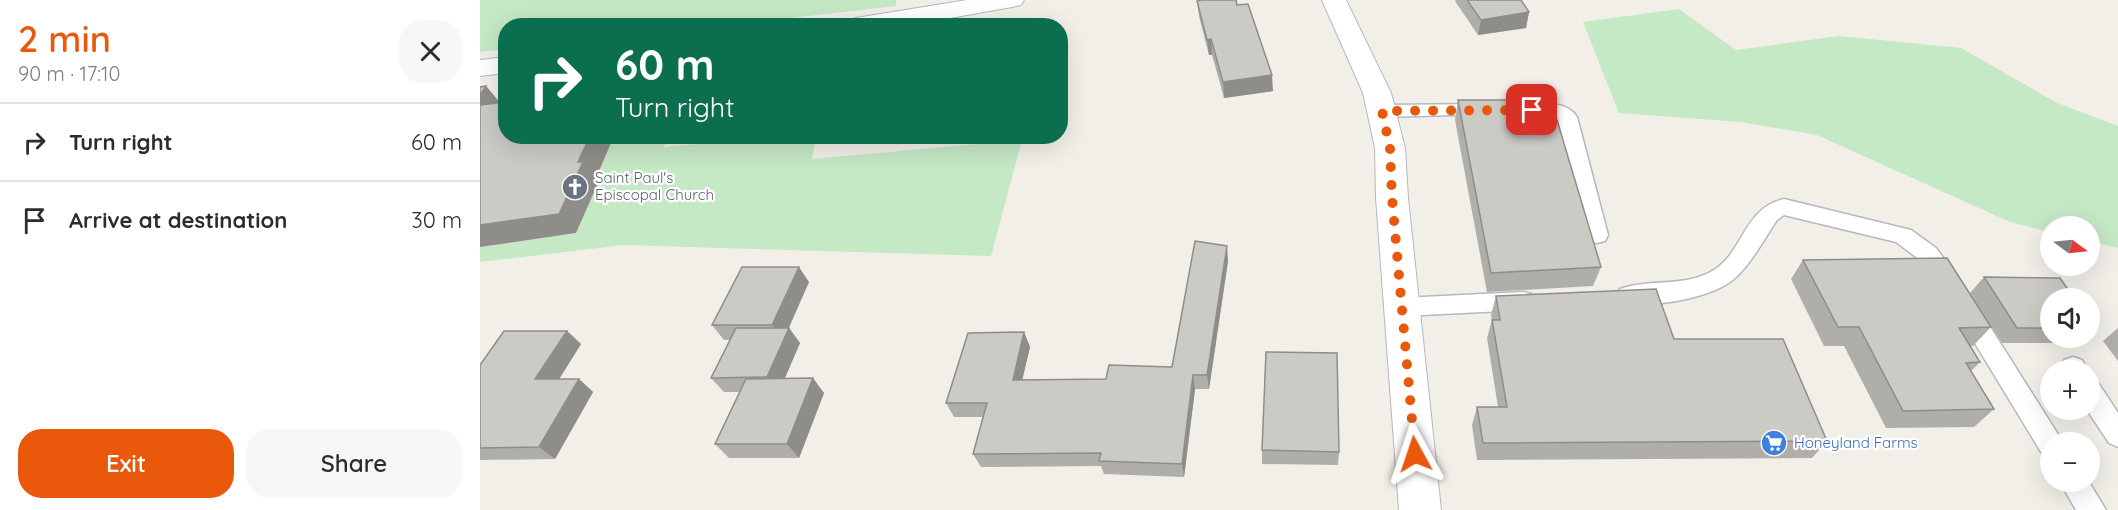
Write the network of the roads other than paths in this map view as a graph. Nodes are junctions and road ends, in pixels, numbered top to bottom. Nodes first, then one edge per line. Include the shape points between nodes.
1 (1012, 0) edge
2 (1334, 0) edge
3 (904, 18) edge
4 (498, 66) edge
5 (480, 68) edge
6 (1382, 111) junction
7 (1597, 235) dead end
8 (1608, 296) edge
9 (1540, 300) edge
10 (1402, 307) junction
11 (2100, 407) edge
12 (2042, 432) edge
13 (2118, 435) edge
14 (2080, 492) edge
15 (1420, 510) edge
16 (2092, 510) edge

1 - 3 street
2 - 6 street
4 - 5 street
6 - 7 lane via 1561,112 1567,117
6 - 10 street via 1390,148
8 - 12 lane via 1663,293 1704,285 1726,274 1769,214 1784,207 1895,233 1916,244 1938,265
9 - 10 lane
10 - 15 street
11 - 13 lane
14 - 16 lane

